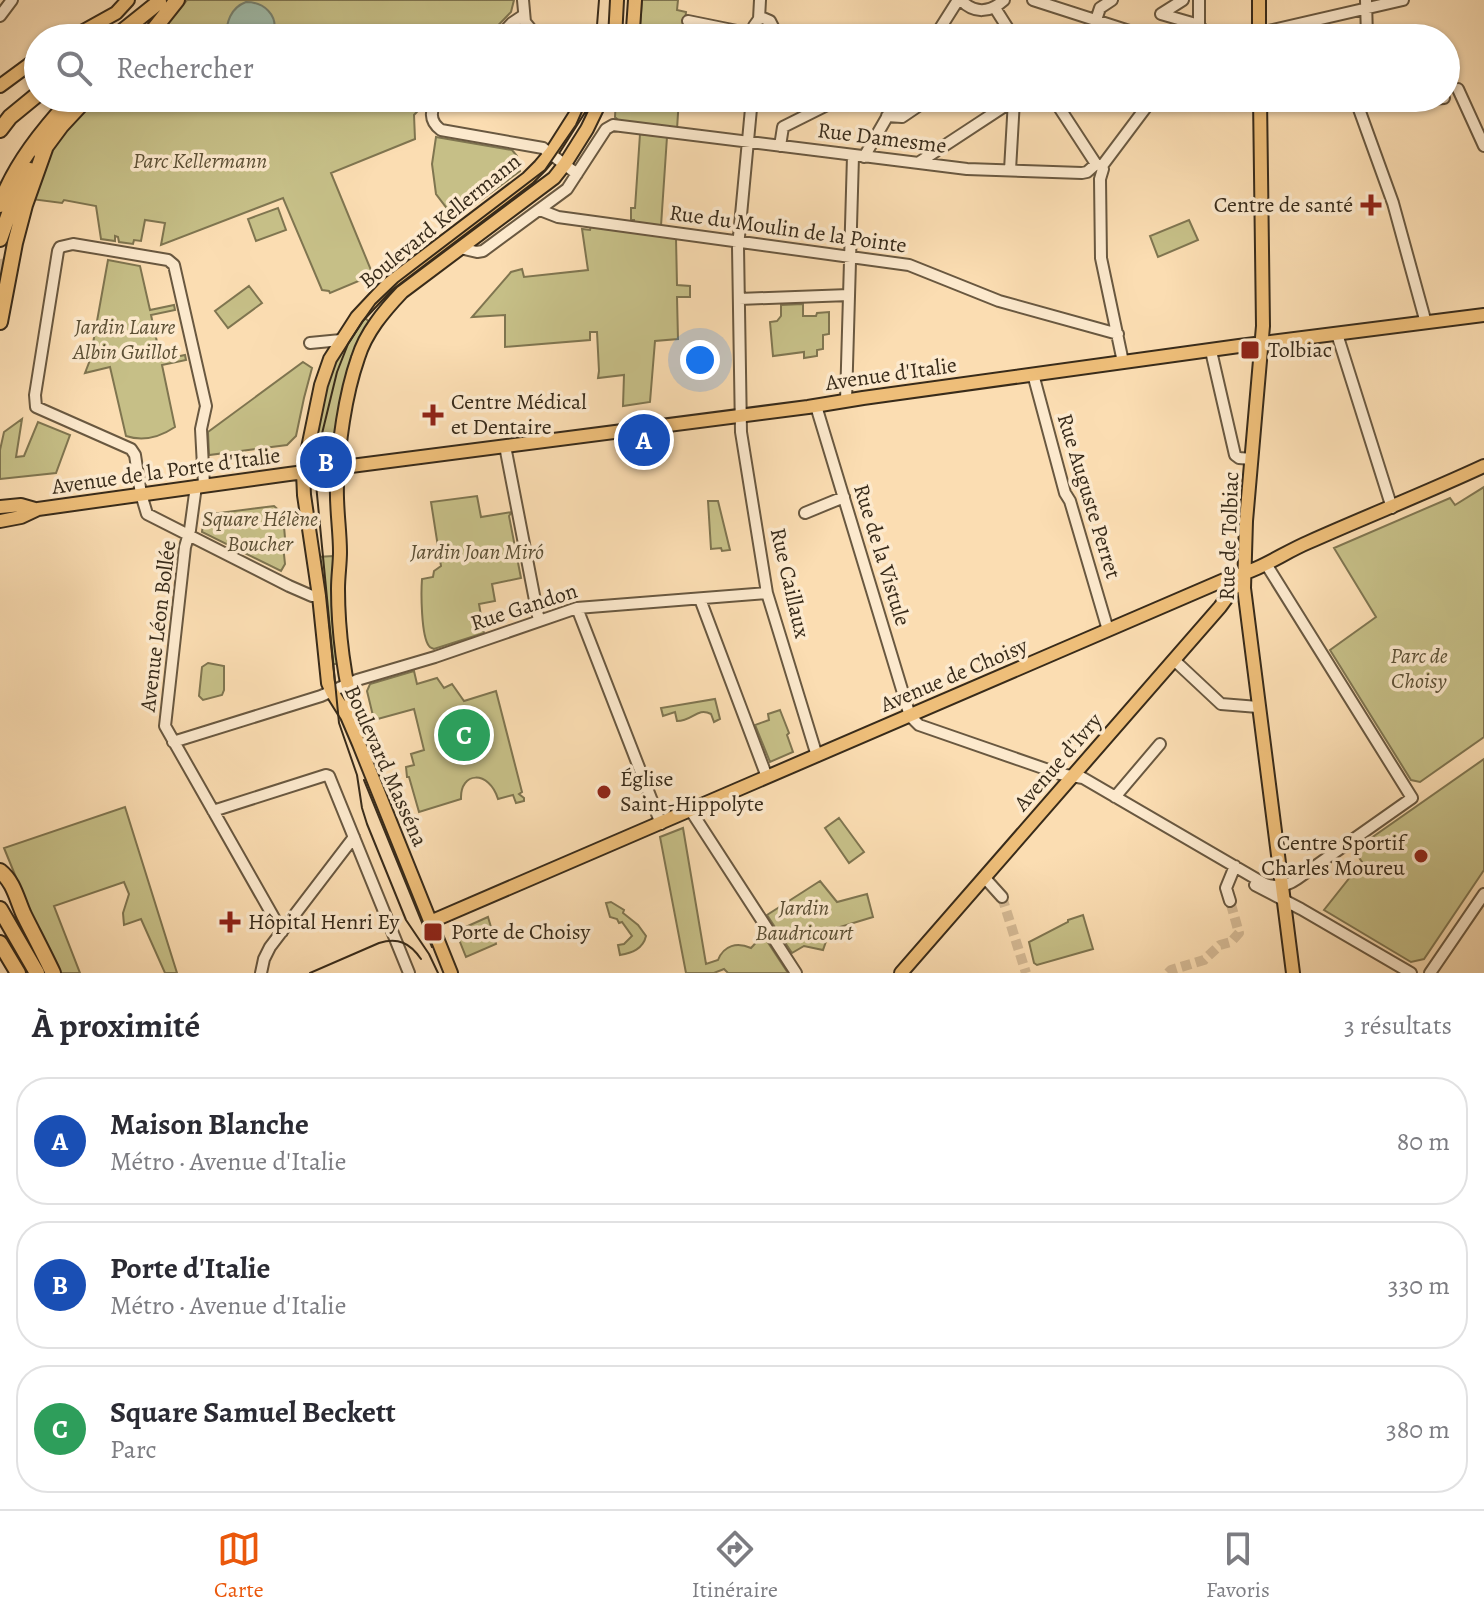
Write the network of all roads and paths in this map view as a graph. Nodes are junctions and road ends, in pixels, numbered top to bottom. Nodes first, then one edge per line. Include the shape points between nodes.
1 (12, 0) edge
2 (128, 0) edge
3 (177, 0) edge
4 (523, 0) edge
5 (617, 0) edge
6 (635, 0) edge
7 (760, 0) edge
8 (959, 0) edge
9 (1004, 0) edge
10 (1033, 0) edge
11 (1112, 0) edge
12 (1183, 0) edge
13 (1199, 0) edge
14 (1259, 0) edge
15 (1403, 0) edge
16 (160, 1) edge
17 (1366, 4) edge
18 (995, 8) junction
19 (524, 15) junction
20 (0, 16) edge
21 (759, 19) junction
22 (1096, 20) junction
23 (688, 21) dead end
24 (96, 24) edge
25 (131, 24) edge
26 (141, 24) edge
27 (158, 24) edge
28 (511, 24) edge
29 (527, 24) edge
30 (616, 24) edge
31 (633, 24) edge
32 (703, 24) edge
33 (755, 24) edge
34 (772, 24) edge
35 (943, 24) edge
36 (1005, 24) edge
37 (1108, 24) edge
38 (1196, 24) edge
39 (1199, 24) edge
40 (1259, 24) edge
41 (1299, 24) edge
42 (1367, 24) edge
43 (24, 68) edge
44 (0, 86) edge
45 (1460, 95) edge
46 (24, 106) edge
47 (60, 112) edge
48 (74, 112) edge
49 (431, 112) edge
50 (585, 112) edge
51 (592, 112) edge
52 (751, 112) edge
53 (813, 112) edge
54 (889, 112) edge
55 (909, 112) edge
56 (995, 112) edge
57 (1014, 112) edge
58 (1062, 112) edge
59 (1143, 112) edge
60 (1260, 112) edge
61 (1360, 112) edge
62 (887, 116) junction
63 (613, 125) joint
64 (0, 130) edge
65 (748, 142) junction
66 (46, 146) junction
67 (780, 146) junction
68 (1484, 146) edge
69 (551, 153) junction
70 (858, 156) junction
71 (918, 163) junction
72 (565, 164) junction
73 (1100, 169) junction
74 (1010, 170) junction
75 (577, 174) junction
76 (0, 205) edge
77 (540, 210) junction
78 (0, 239) edge
79 (738, 241) junction
80 (460, 248) junction
81 (850, 256) junction
82 (849, 295) junction
83 (739, 299) junction
84 (1484, 315) edge
85 (0, 322) edge
86 (1426, 323) junction
87 (1118, 334) junction
88 (1337, 334) junction
89 (341, 340) junction
90 (310, 343) dead end
91 (1262, 344) junction
92 (1211, 351) junction
93 (1123, 362) junction
94 (1033, 374) junction
95 (846, 401) junction
96 (816, 406) junction
97 (740, 415) junction
98 (505, 446) junction
99 (1252, 459) junction
100 (1484, 466) edge
101 (338, 468) junction
102 (303, 472) junction
103 (200, 486) junction
104 (141, 494) junction
105 (844, 497) junction
106 (0, 507) edge
107 (1392, 508) junction
108 (35, 509) junction
109 (805, 513) dead end
110 (0, 521) edge
111 (189, 535) junction
112 (1266, 564) junction
113 (1244, 574) junction
114 (767, 593) junction
115 (319, 596) junction
116 (700, 599) junction
117 (577, 608) junction
118 (539, 621) junction
119 (1108, 630) junction
120 (1174, 660) junction
121 (347, 684) junction
122 (332, 692) junction
123 (1258, 707) junction
124 (910, 716) junction
125 (173, 742) junction
126 (1160, 744) dead end
127 (817, 756) junction
128 (1072, 776) junction
129 (767, 777) junction
130 (1115, 797) junction
131 (213, 811) junction
132 (691, 811) junction
133 (661, 824) junction
134 (354, 837) junction
135 (1233, 869) junction
136 (0, 871) edge
137 (984, 877) junction
138 (1282, 886) junction
139 (1484, 894) edge
140 (1002, 897) tunnel mouth
141 (1284, 900) junction
142 (1230, 901) tunnel mouth
143 (0, 909) edge
144 (434, 921) junction
145 (282, 932) junction
146 (0, 943) edge
147 (18, 973) edge
148 (37, 973) edge
149 (53, 973) edge
150 (261, 973) edge
151 (409, 973) edge
152 (451, 973) edge
153 (459, 973) edge
154 (796, 973) edge
155 (901, 973) edge
156 (1293, 973) edge
157 (1411, 973) edge
158 (1430, 973) edge

1 - 20 street
2 - 24 main road
3 - 27 highway
4 - 19 street
5 - 30 main road
6 - 31 main road
7 - 21 street
8 - 18 street via 978,11
8 - 35 street
9 - 18 street
10 - 22 street
11 - 22 street via 1100,8
12 - 38 street via 1158,13
13 - 39 street
14 - 40 main road
15 - 17 street
16 - 25 highway
16 - 26 highway
17 - 41 street
17 - 42 street
18 - 36 street
19 - 28 street
19 - 29 street
21 - 33 street
21 - 34 street
22 - 37 street
23 - 32 street
43 - 44 main road
45 - 68 street
46 - 64 highway
47 - 76 highway via 31,147
48 - 66 highway
49 - 69 street via 441,130
50 - 69 main road, Boulevard Kellermann
51 - 72 main road, Boulevard Kellermann
52 - 65 street, Rue Caillaux
53 - 67 street via 783,127
54 - 62 street
55 - 62 street
56 - 71 street
57 - 74 street
58 - 73 street
59 - 73 street
60 - 91 main road, Rue de Tolbiac
61 - 86 street via 1393,203
62 - 70 street
63 - 65 street, Rue Damesme
63 - 75 street, Boulevard Kellermann
65 - 67 street, Rue Damesme
65 - 79 street, Rue Caillaux
66 - 78 highway via 12,205
66 - 85 highway via 15,243
67 - 70 street, Rue Damesme
69 - 72 street
69 - 89 main road, Boulevard Kellermann via 528,178 387,285
70 - 71 street, Rue Damesme
70 - 81 street
71 - 74 street, Rue Damesme
72 - 75 street
72 - 80 main road, Boulevard Kellermann
73 - 74 street, Rue Damesme
73 - 87 street via 1101,258
75 - 77 street, Boulevard Kellermann
77 - 79 street, Rue du Moulin de la Pointe via 558,217
77 - 80 street, Boulevard Kellermann via 483,251
79 - 81 street, Rue du Moulin de la Pointe
79 - 83 street, Rue Caillaux
80 - 101 main road, Boulevard Kellermann via 402,292 367,337 352,378
81 - 82 street
81 - 87 street, Rue du Moulin de la Pointe via 909,265 999,301
82 - 83 street
82 - 95 street
83 - 97 street, Rue Caillaux
84 - 86 main road, Avenue d'Italie
86 - 88 main road, Avenue d'Italie
87 - 93 street
88 - 91 main road, Avenue d'Italie
88 - 107 street
89 - 90 street
89 - 102 main road, Boulevard Kellermann via 324,375
91 - 92 main road, Avenue d'Italie
91 - 99 main road, Rue de Tolbiac
92 - 93 main road, Avenue d'Italie
92 - 99 street via 1235,455
93 - 94 main road, Avenue d'Italie
94 - 95 main road, Avenue d'Italie
94 - 119 street, Rue Auguste Perret
95 - 96 main road, Avenue d'Italie
96 - 97 main road, Avenue d'Italie
96 - 105 street, Rue de la Vistule
97 - 98 main road, Avenue d'Italie
97 - 114 street, Rue Caillaux
98 - 101 main road, Avenue d'Italie
98 - 118 street
99 - 113 main road, Rue de Tolbiac
100 - 107 main road, Avenue de Choisy
101 - 102 main road, Avenue d'Italie
101 - 121 main road, Boulevard Masséna via 338,600
102 - 103 main road, Avenue de la Porte d'Italie
102 - 115 main road, Boulevard Masséna
103 - 104 main road, Avenue de la Porte d'Italie
103 - 104 street, Avenue Léon Bollée via 206,406 174,265 64,245 58,251 34,402 39,409 131,449
103 - 111 street, Avenue Léon Bollée
104 - 108 main road, Avenue de la Porte d'Italie
104 - 111 street via 147,514
105 - 109 street
105 - 124 street, Rue de la Vistule
106 - 108 main road, Avenue de la Porte d'Italie
107 - 112 main road, Avenue de Choisy
108 - 110 main road, Avenue de la Porte d'Italie
111 - 115 street
111 - 125 street, Avenue Léon Bollée via 165,722
112 - 113 main road, Avenue de Choisy
112 - 138 street via 1412,798
113 - 119 main road, Avenue de Choisy
113 - 120 main road, Avenue d'Ivry
113 - 123 main road, Rue de Tolbiac
114 - 116 street, Rue Gandon
114 - 127 street, Rue Caillaux
115 - 122 main road, Boulevard Masséna
116 - 117 street, Rue Gandon
116 - 129 street
117 - 118 street, Rue Gandon
117 - 133 street
118 - 121 street, Rue Gandon
119 - 124 main road, Avenue de Choisy
120 - 123 street via 1219,703
120 - 128 main road, Avenue d'Ivry
121 - 122 street, Rue Gandon
121 - 144 main road, Boulevard Masséna
122 - 125 street, Rue Gandon
122 - 144 main road, Boulevard Masséna
123 - 138 main road, Rue de Tolbiac
124 - 127 main road, Avenue de Choisy
124 - 128 street via 919,725
125 - 131 street, Avenue Léon Bollée
126 - 130 street
127 - 129 main road, Avenue de Choisy
128 - 130 street
128 - 137 main road, Avenue d'Ivry
129 - 132 main road, Avenue de Choisy
130 - 135 street
131 - 134 street via 326,775
131 - 145 street, Avenue Léon Bollée
132 - 133 main road, Avenue de Choisy
132 - 154 street
133 - 144 main road, Avenue de Choisy
134 - 145 street
134 - 151 street
135 - 138 street
135 - 141 street
135 - 142 street via 1226,888
136 - 149 highway
137 - 140 street
137 - 155 main road, Avenue d'Ivry
138 - 141 main road, Rue de Tolbiac
139 - 158 street
141 - 156 main road, Rue de Tolbiac
141 - 157 street
143 - 148 highway
144 - 152 main road, Boulevard Masséna
144 - 153 main road, Boulevard Masséna
145 - 150 street
146 - 147 highway

